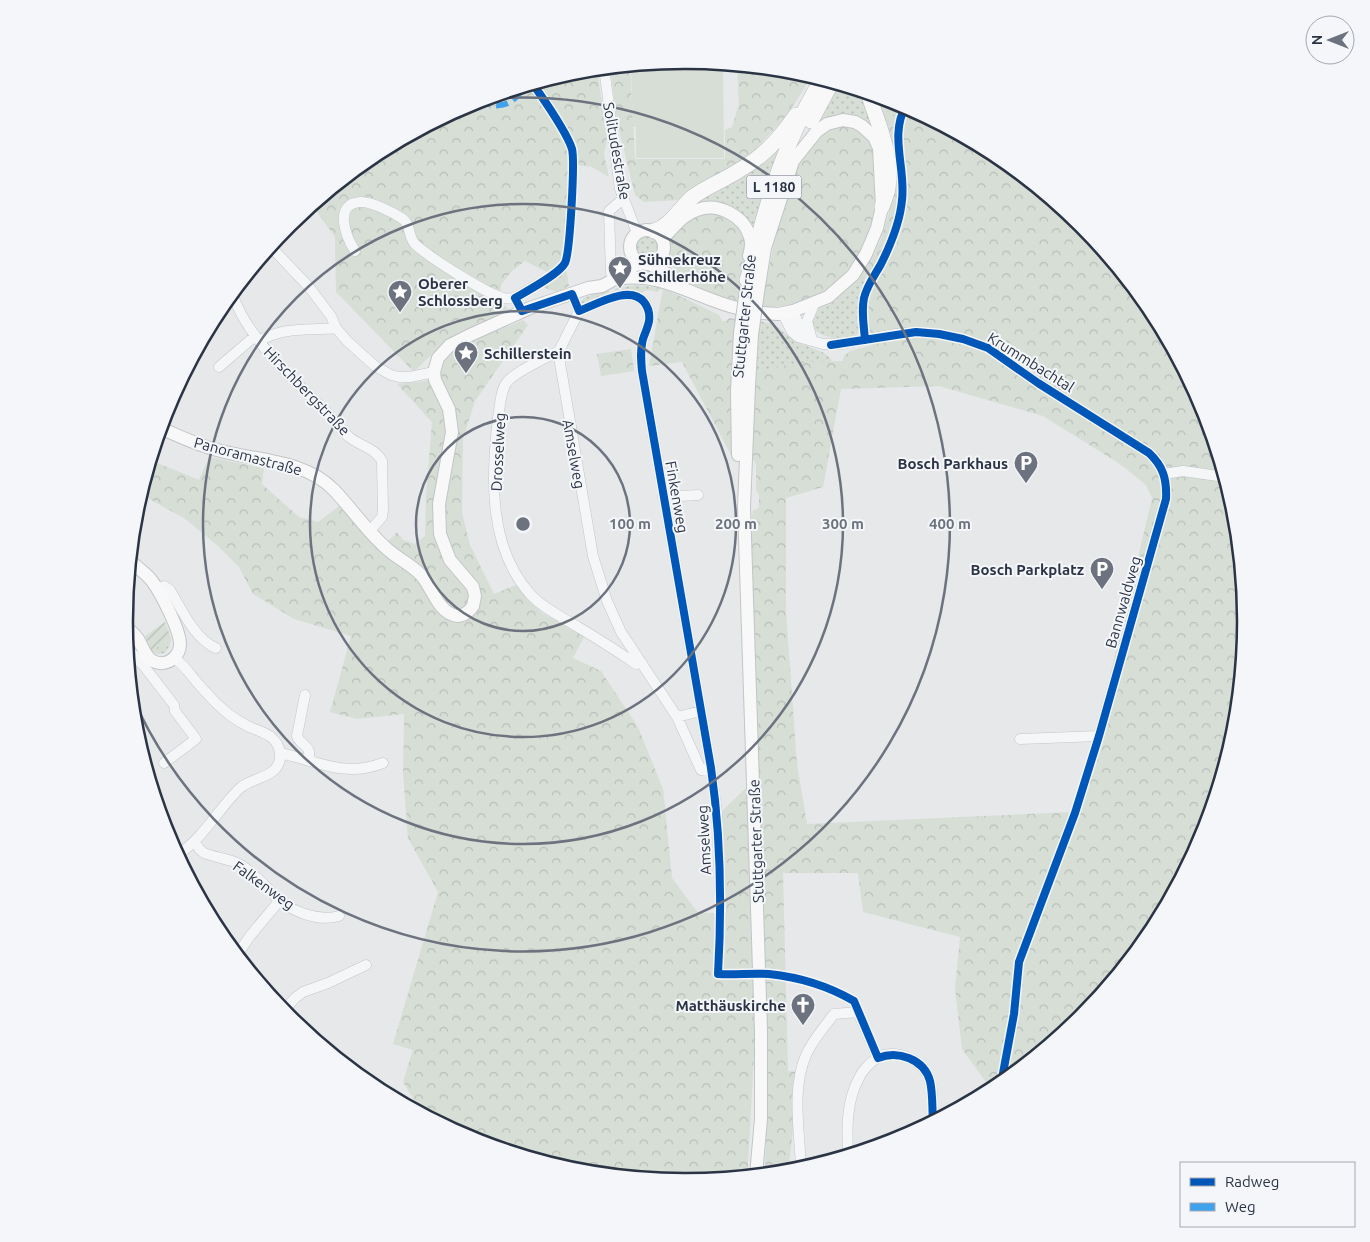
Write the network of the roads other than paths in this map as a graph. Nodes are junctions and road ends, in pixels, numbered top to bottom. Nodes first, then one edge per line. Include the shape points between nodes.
1 (605, 74) edge
2 (818, 85) edge
3 (828, 88) edge
4 (811, 96) junction
5 (871, 101) edge
6 (793, 161) junction
7 (623, 199) junction
8 (882, 206) junction
9 (637, 233) junction
10 (658, 235) junction
11 (355, 251) dead end
12 (275, 252) edge
13 (631, 254) junction
14 (662, 256) junction
15 (645, 264) junction
16 (613, 276) junction
17 (677, 278) junction
18 (538, 284) dead end
19 (750, 288) junction
20 (691, 291) junction
21 (572, 294) junction
22 (515, 298) junction
23 (235, 302) edge
24 (814, 304) junction
25 (737, 308) dead end
26 (522, 311) junction
27 (579, 311) junction
28 (789, 312) junction
29 (760, 313) dead end
30 (336, 328) junction
31 (257, 338) junction
32 (812, 340) junction
33 (559, 351) junction
34 (220, 367) dead end
35 (434, 372) junction
36 (167, 431) edge
37 (1164, 474) junction
38 (1217, 476) edge
39 (698, 495) dead end
40 (663, 496) junction
41 (372, 534) junction
42 (136, 565) edge
43 (157, 589) junction
44 (133, 635) edge
45 (216, 648) dead end
46 (134, 656) edge
47 (174, 658) junction
48 (639, 662) junction
49 (305, 695) dead end
50 (701, 711) junction
51 (677, 717) junction
52 (1020, 739) dead end
53 (280, 753) junction
54 (308, 760) junction
55 (164, 763) dead end
56 (383, 763) dead end
57 (711, 768) junction
58 (194, 842) junction
59 (183, 850) edge
60 (280, 900) junction
61 (721, 911) dead end
62 (338, 916) dead end
63 (241, 949) edge
64 (366, 965) dead end
65 (289, 1005) edge
66 (878, 1058) junction
67 (933, 1114) edge
68 (848, 1148) edge
69 (800, 1161) edge
70 (756, 1169) edge

1 - 7 street, Solitudestraße
2 - 4 highway, L 1180
3 - 6 highway, L 1180
4 - 10 highway via 764,154 695,196
4 - 19 highway, L 1180 via 764,216
5 - 8 highway via 888,165 888,189
6 - 8 main road via 817,131 827,124 843,120 855,122 874,137 879,148
6 - 19 main road
7 - 9 street, Solitudestraße
7 - 16 street via 609,211
8 - 24 main road via 877,228 861,263 843,285
9 - 10 main road via 645,230
9 - 13 main road via 630,241
10 - 14 main road via 664,244
10 - 19 main road, Stuttgarter Straße via 690,212 706,208 736,216 750,236 752,245 748,264
11 - 22 street via 345,234 344,216 353,203 368,202 403,219 415,244 447,268 500,296
12 - 30 street via 309,287
13 - 15 main road
13 - 16 main road
14 - 15 main road via 655,263
14 - 17 main road
15 - 16 main road via 635,265
15 - 17 main road
16 - 20 main road via 655,278
16 - 21 main road
17 - 20 main road
18 - 22 street
19 - 70 main road, Stuttgarter Straße, bridge via 742,420 761,1023 762,1092
20 - 25 main road
21 - 26 main road
21 - 27 street
22 - 26 street
23 - 31 street
24 - 28 main road
24 - 32 street via 808,321
26 - 35 main road via 450,345 438,358
27 - 33 street
27 - 40 street, Finkenweg via 621,295 636,296 647,308 649,319 641,359
28 - 29 main road
28 - 32 street
30 - 31 street, Hirschbergstraße via 287,330
30 - 35 street via 357,351 391,375 410,377
31 - 34 street, Hirschbergstraße
31 - 41 street, Hirschbergstraße via 348,435 378,454 382,461 383,510
32 - 37 street, Krummbachtal via 841,344 916,332 963,339 988,348 1149,453 1158,461
33 - 48 street, Amselweg via 593,556 607,601
33 - 48 street, Drosselweg via 513,377 504,389 496,435 494,477 501,540 522,584 538,602 636,664
35 - 41 main road, Panoramastraße via 452,425 439,504 440,534 450,560 473,587 473,606 464,615 449,614 420,573 386,549
36 - 41 main road, Panoramastraße via 217,450 298,467 333,488
37 - 38 street via 1183,471
37 - 52 street, Bannwaldweg via 1166,498 1098,736
39 - 40 street
40 - 50 street, Finkenweg
42 - 43 main road
43 - 45 street via 164,586 170,590 199,637
43 - 47 main road via 178,633 180,644
44 - 47 main road via 151,660 165,663
46 - 55 street via 174,705 196,739
47 - 53 street via 229,716 273,739
48 - 51 street, Amselweg
49 - 54 street via 296,736 310,752
50 - 51 street
50 - 57 street, Finkenweg
51 - 57 street, Amselweg via 701,770
53 - 54 street
53 - 58 street via 273,772 240,789
54 - 56 street via 348,769
57 - 61 street, Amselweg via 717,814
58 - 59 street
58 - 60 street, Falkenweg via 204,853 240,865
60 - 62 street, Falkenweg via 315,917
60 - 63 street
64 - 65 street via 303,992
66 - 67 street via 902,1056 915,1061 924,1070 931,1089
66 - 68 street via 862,1073 852,1095
66 - 69 street via 858,1012 834,1014 806,1055 802,1071 797,1119

